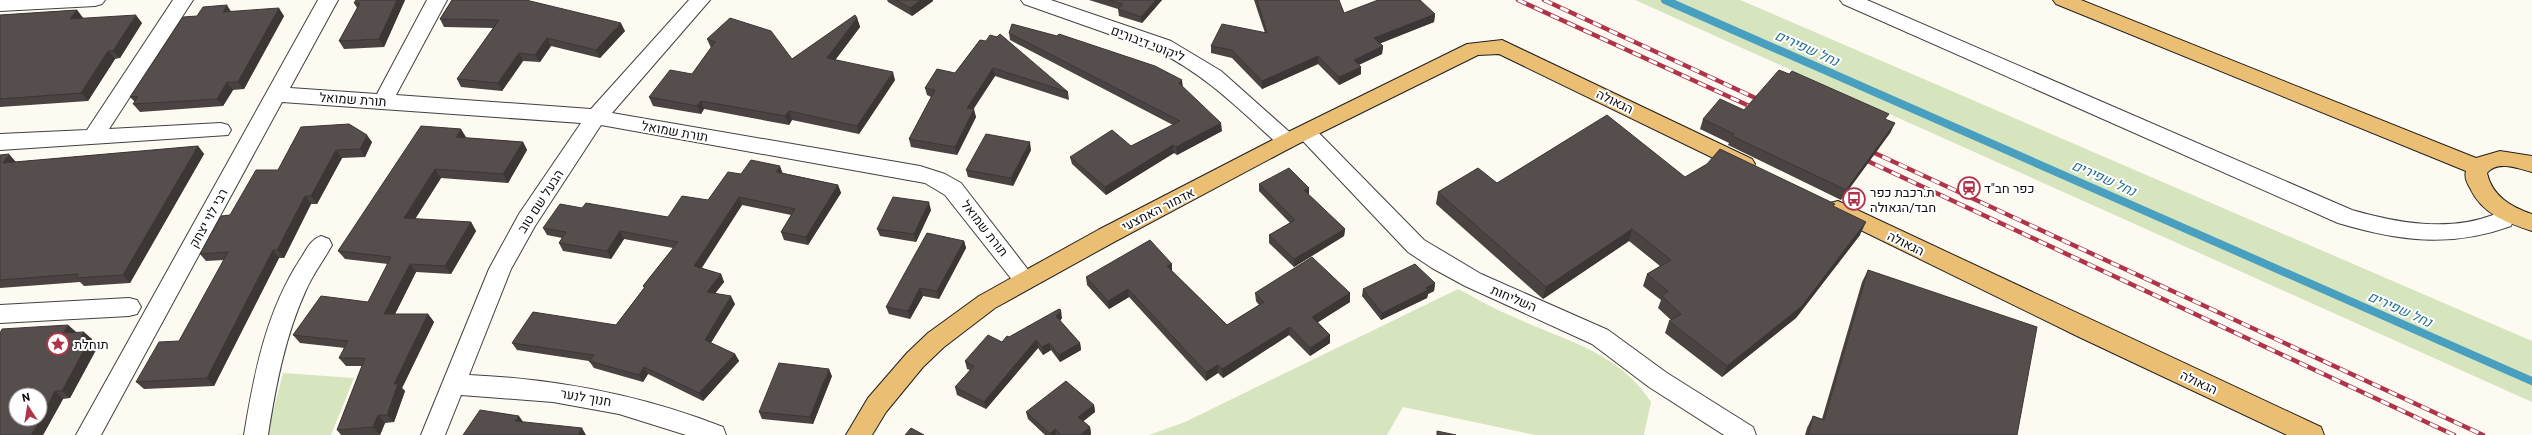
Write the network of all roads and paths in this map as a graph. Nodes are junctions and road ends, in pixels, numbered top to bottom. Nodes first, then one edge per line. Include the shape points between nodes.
1 (95, 0) edge
2 (183, 0) edge
3 (328, 0) edge
4 (437, 0) edge
5 (700, 0) edge
6 (1032, 0) edge
7 (1850, 0) edge
8 (2063, 0) edge
9 (0, 5) edge
10 (1502, 48) joint
11 (276, 94) junction
12 (383, 102) junction
13 (596, 117) junction
14 (221, 130) dead end
15 (93, 137) junction
16 (1297, 137) junction
17 (0, 142) edge
18 (2532, 164) edge
19 (2478, 167) junction
20 (1763, 173) edge
21 (1820, 200) edge
22 (2506, 212) junction
23 (2532, 223) edge
24 (321, 245) dead end
25 (1025, 280) junction
26 (129, 307) dead end
27 (0, 314) edge
28 (453, 385) junction
29 (88, 435) edge
30 (256, 435) edge
31 (433, 435) edge
32 (714, 435) edge
33 (858, 435) edge
34 (1744, 435) edge
35 (2312, 435) edge

1 - 9 street
2 - 15 street
3 - 11 street, רבי לוי יצחק
4 - 12 street
5 - 13 street, הבעל שם טוב
6 - 16 street, ליקוטי דיבורים via 1164,46 1184,56
7 - 22 street via 2346,217 2394,229 2436,231 2490,226 2503,220
8 - 19 main road
10 - 16 main road, אדמור האמצעי via 1484,47 1467,52
10 - 20 main road, הגאולה
11 - 12 street, תורת שמואל
11 - 29 street, רבי לוי יצחק
12 - 13 street, תורת שמואל
13 - 25 street, תורת שמואל via 938,179 957,193
13 - 28 street, הבעל שם טוב via 516,238 495,280
14 - 15 street
15 - 17 street
16 - 25 main road, אדמור האמצעי
16 - 34 street, השליחות via 1416,246 1440,262 1473,280 1600,337 1658,380
18 - 19 main road via 2505,158 2493,159
19 - 22 main road via 2476,180 2479,188 2495,205
21 - 35 main road, הגאולה via 2087,330
22 - 23 main road
24 - 30 street via 294,289 281,322
25 - 33 main road, אדמור האמצעי via 987,302 936,340 895,382
26 - 27 street
28 - 31 street, הבעל שם טוב
28 - 32 street, חנוך לנער via 522,388 586,396 654,413

